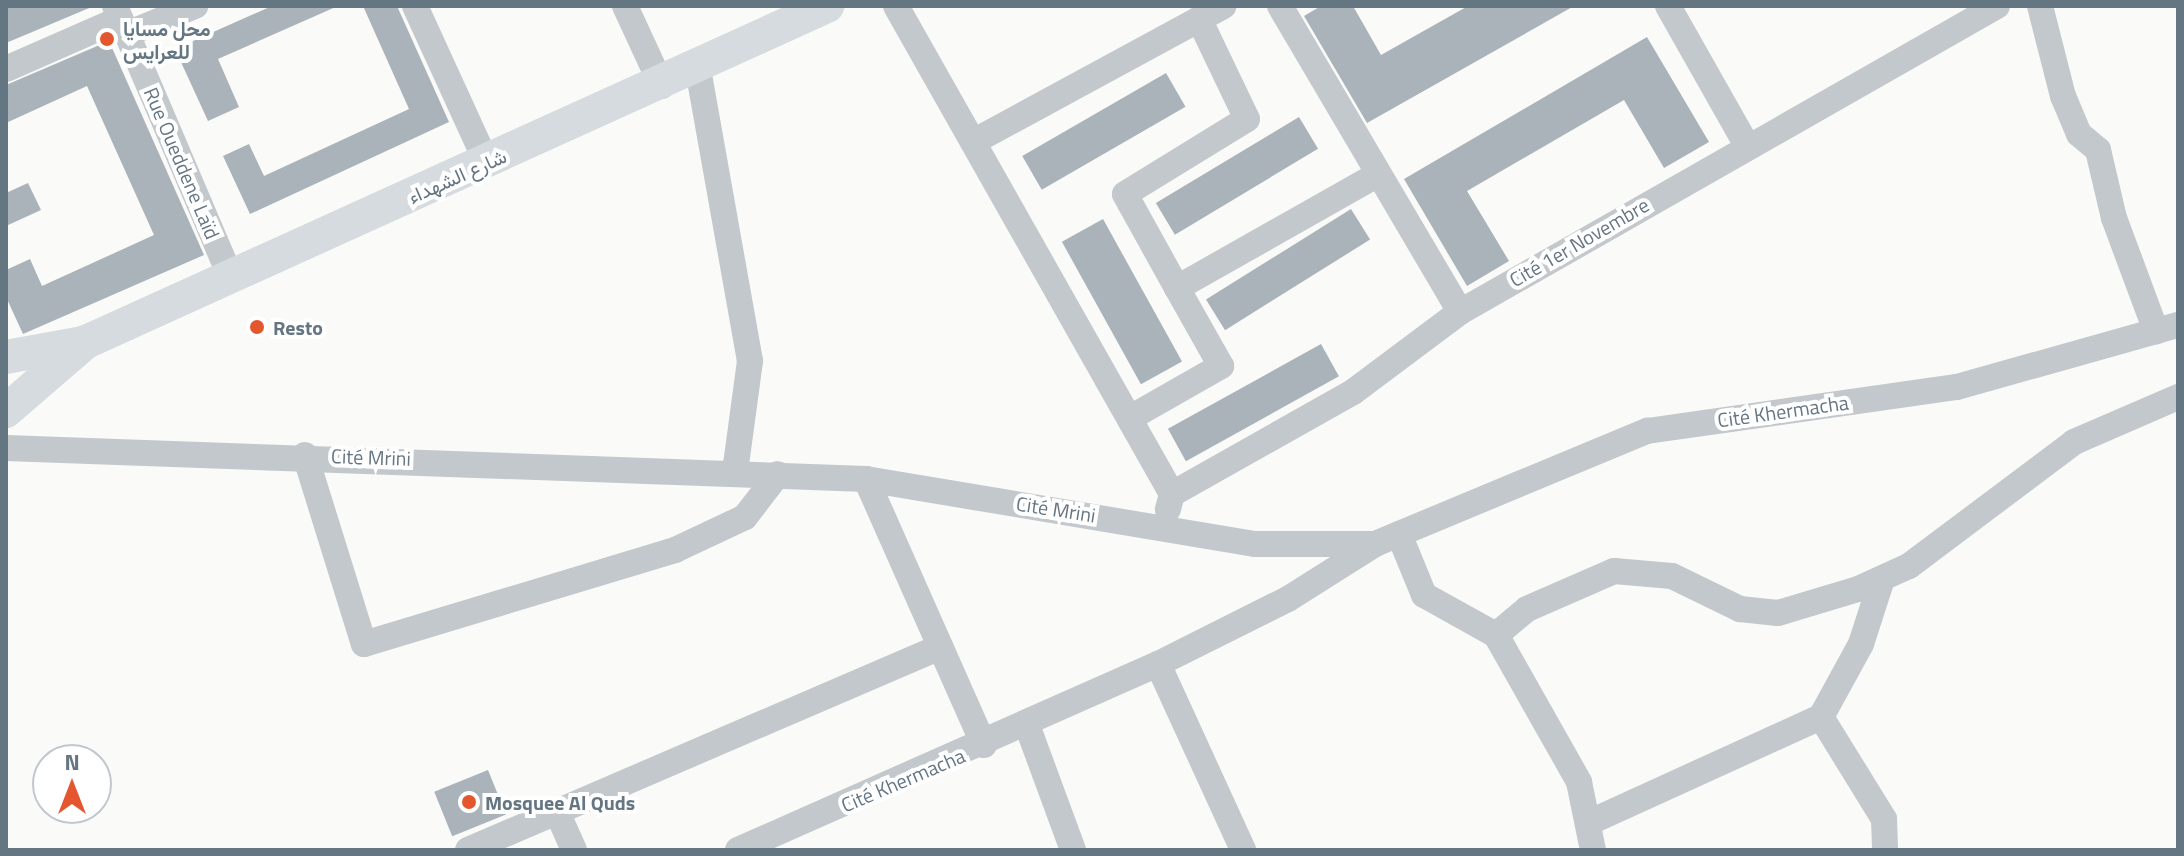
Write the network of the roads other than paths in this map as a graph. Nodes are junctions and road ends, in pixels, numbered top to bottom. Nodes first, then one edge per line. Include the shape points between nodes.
1 (195, 6) edge
2 (415, 6) edge
3 (827, 6) edge
4 (896, 6) edge
5 (1224, 6) edge
6 (1280, 6) edge
7 (1668, 6) edge
8 (1997, 6) edge
9 (2040, 6) edge
10 (635, 12) edge
11 (120, 19) edge
12 (1199, 19) junction
13 (6, 69) edge
14 (698, 69) junction
15 (662, 86) junction
16 (973, 142) junction
17 (1746, 144) junction
18 (487, 163) junction
19 (1377, 175) junction
20 (230, 276) junction
21 (1177, 288) junction
22 (1460, 312) junction
23 (2167, 328) edge
24 (86, 342) junction
25 (6, 357) edge
26 (2178, 397) edge
27 (6, 411) edge
28 (1130, 418) junction
29 (6, 448) edge
30 (305, 455) junction
31 (735, 472) junction
32 (778, 474) junction
33 (866, 479) junction
34 (1172, 494) junction
35 (1163, 527) junction
36 (1387, 539) junction
37 (1882, 579) junction
38 (1496, 635) junction
39 (940, 647) junction
40 (1158, 664) junction
41 (1821, 717) junction
42 (1027, 725) junction
43 (984, 745) junction
44 (558, 814) junction
45 (1588, 823) junction
46 (783, 842) edge
47 (468, 850) edge
48 (574, 850) edge
49 (738, 850) edge
50 (1073, 850) edge
51 (1243, 850) edge
52 (1593, 850) edge
53 (1885, 850) edge

1 - 11 street
2 - 18 street
3 - 14 main road, شارع الشهداء
4 - 16 street
5 - 12 street
6 - 19 street
7 - 17 street
8 - 17 street, Cité 1er Novembre
9 - 23 street via 2063,96 2079,134 2098,150 2114,218
10 - 15 street
11 - 13 street
11 - 20 street, Rue Oueddene Laïd
12 - 16 street
12 - 21 street via 1247,119 1125,194
14 - 15 main road, شارع الشهداء
14 - 31 street via 750,361
15 - 18 main road, شارع الشهداء
16 - 28 street
17 - 22 street, Cité 1er Novembre
18 - 20 main road, شارع الشهداء
19 - 21 street
19 - 22 street
20 - 24 main road, شارع الشهداء
21 - 28 street via 1221,366
22 - 34 street, Cité 1er Novembre via 1353,392
23 - 36 street, Cité Khermacha via 1957,387 1647,431
24 - 25 main road
24 - 27 main road
26 - 37 street via 2074,442
28 - 34 street
29 - 30 street, Cité Mrini
30 - 31 street, Cité Mrini
30 - 32 street via 364,644 675,550 745,517
31 - 32 street, Cité Mrini
32 - 33 street, Cité Mrini
33 - 35 street, Cité Mrini
33 - 39 street
34 - 35 street
35 - 36 street, Cité Mrini via 1255,544
36 - 38 street via 1424,595
36 - 40 street, Cité Khermacha via 1288,599
37 - 38 street via 1778,613 1740,609 1672,576 1614,571 1527,609
37 - 41 street via 1861,644
38 - 45 street via 1579,782
39 - 43 street
39 - 44 street
40 - 42 street, Cité Khermacha
40 - 51 street
41 - 45 street
41 - 53 street via 1884,819
42 - 43 street, Cité Khermacha
42 - 50 street
43 - 46 street, Cité Khermacha
44 - 47 street
44 - 48 street
45 - 52 street
46 - 49 street, Cité Khermacha

